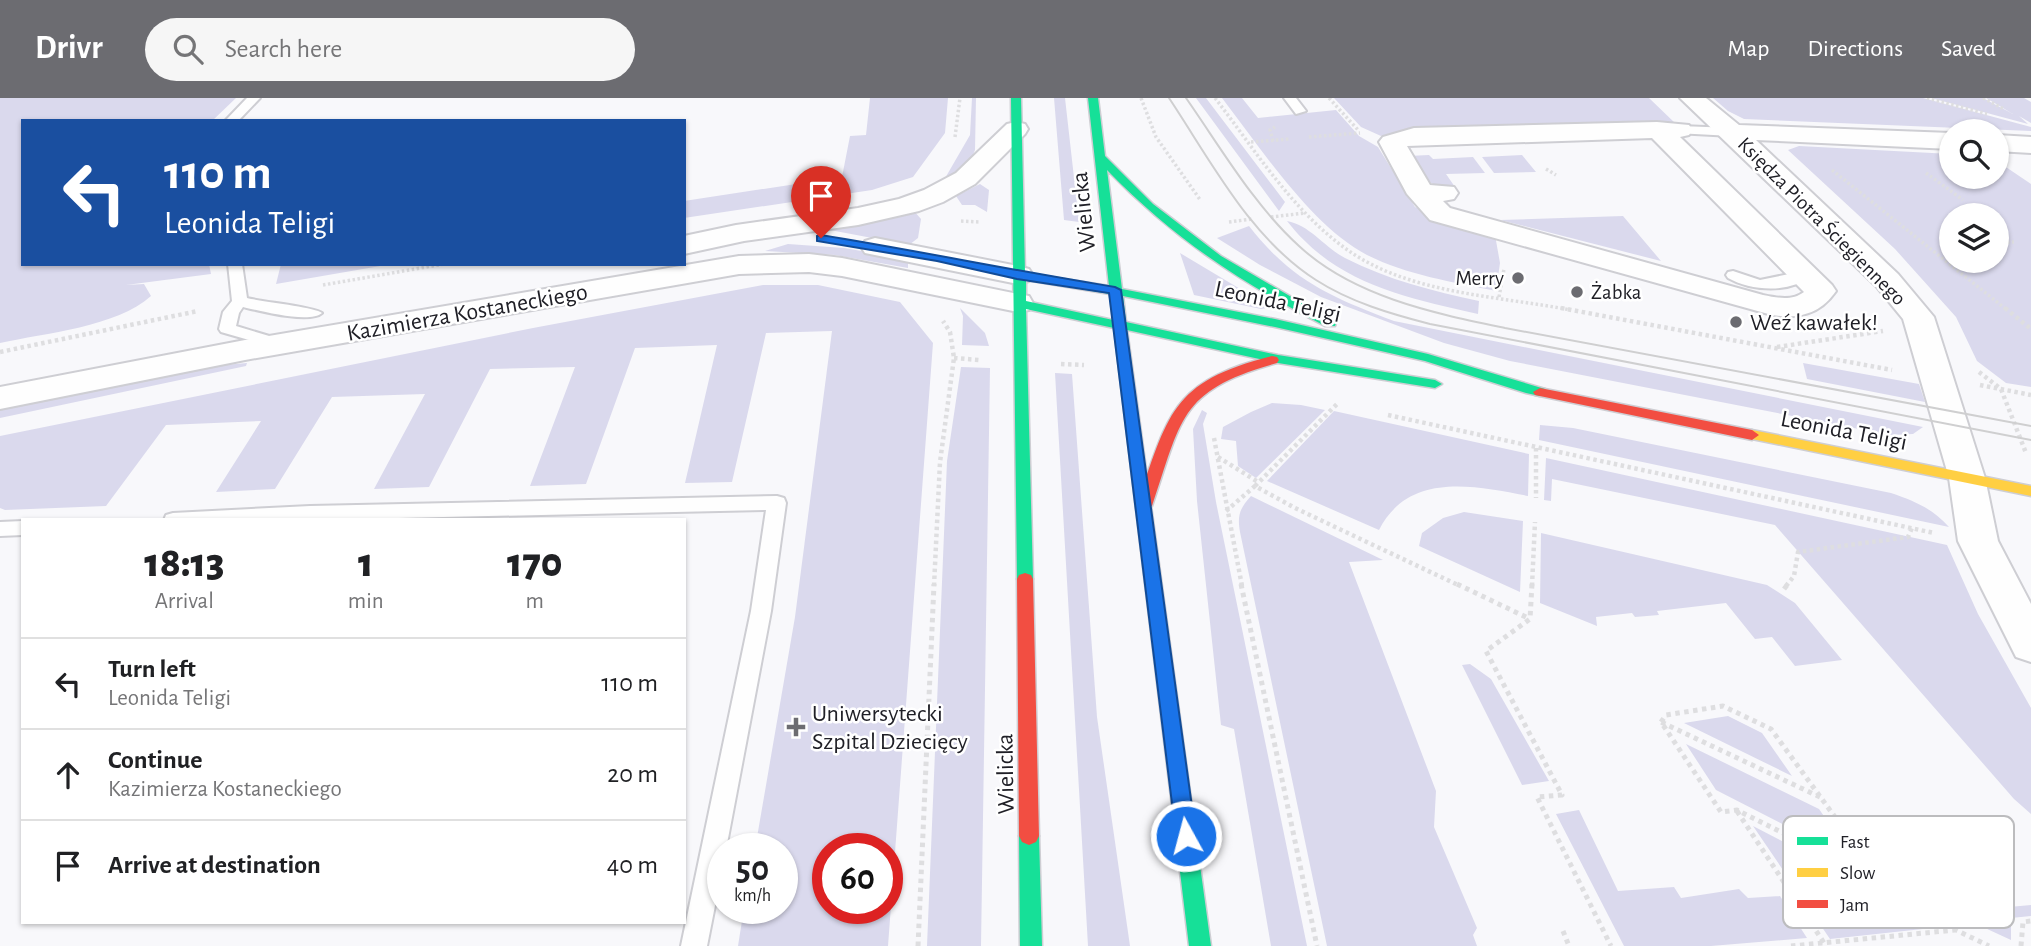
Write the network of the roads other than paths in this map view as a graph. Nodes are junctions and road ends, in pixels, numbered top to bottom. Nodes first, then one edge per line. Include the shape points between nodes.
1 (254, 98) edge
2 (1016, 98) edge
3 (1093, 98) edge
4 (1290, 98) edge
5 (1692, 98) edge
6 (1300, 111) dead end
7 (232, 119) edge
8 (1016, 129) junction
9 (1669, 129) junction
10 (1732, 132) junction
11 (1939, 141) edge
12 (2009, 144) edge
13 (2031, 145) edge
14 (1099, 156) junction
15 (1458, 192) dead end
16 (1421, 194) junction
17 (686, 246) edge
18 (686, 246) edge
19 (235, 266) edge
20 (571, 266) edge
21 (1733, 275) dead end
22 (1804, 275) junction
23 (1018, 289) junction
24 (1115, 290) junction
25 (234, 315) junction
26 (1119, 327) junction
27 (280, 344) junction
28 (1379, 347) junction
29 (1278, 359) junction
30 (0, 371) edge
31 (1524, 389) junction
32 (0, 398) edge
33 (1967, 478) junction
34 (2031, 491) edge
35 (1144, 506) junction
36 (212, 518) edge
37 (21, 528) edge
38 (0, 529) edge
39 (2031, 645) edge
40 (694, 946) edge
41 (1031, 946) edge
42 (1200, 946) edge

1 - 7 lane
2 - 8 main road, Wielicka
3 - 14 main road, Wielicka
4 - 6 lane
5 - 10 street, Księdza Piotra Ściegiennego
8 - 17 street via 972,174 920,201 865,216 752,231
8 - 23 main road, Wielicka
9 - 10 lane
9 - 16 street via 1414,136 1392,142
9 - 22 street
10 - 11 street
10 - 33 street, Księdza Piotra Ściegiennego via 1887,280 1918,317
12 - 13 street
14 - 24 main road, Wielicka
14 - 28 main road via 1182,234 1303,309
15 - 16 street
16 - 22 street via 1440,214 1774,306 1800,307 1818,297 1821,291
18 - 23 street via 821,238 937,258
19 - 25 lane
20 - 25 street, Kazimierza Kostaneckiego via 314,313
21 - 22 lane via 1767,286
23 - 24 main road, Leonida Teligi
23 - 26 main road, Leonida Teligi
23 - 27 street, Kazimierza Kostaneckiego via 774,263 697,271
23 - 41 main road, Wielicka
24 - 26 main road, Wielicka
24 - 28 main road, Leonida Teligi
25 - 27 lane
25 - 30 street, Kazimierza Kostaneckiego
26 - 29 main road, Leonida Teligi
26 - 35 main road, Wielicka
27 - 32 street, Kazimierza Kostaneckiego
28 - 31 main road, Leonida Teligi via 1453,364
29 - 31 main road, Leonida Teligi via 1464,388
29 - 35 main road via 1241,367 1192,393 1182,404
31 - 33 main road, Leonida Teligi
33 - 34 main road, Leonida Teligi
33 - 39 street, Księdza Piotra Ściegiennego via 1978,541
35 - 42 main road, Wielicka
36 - 40 lane via 777,503 761,611
37 - 38 lane

